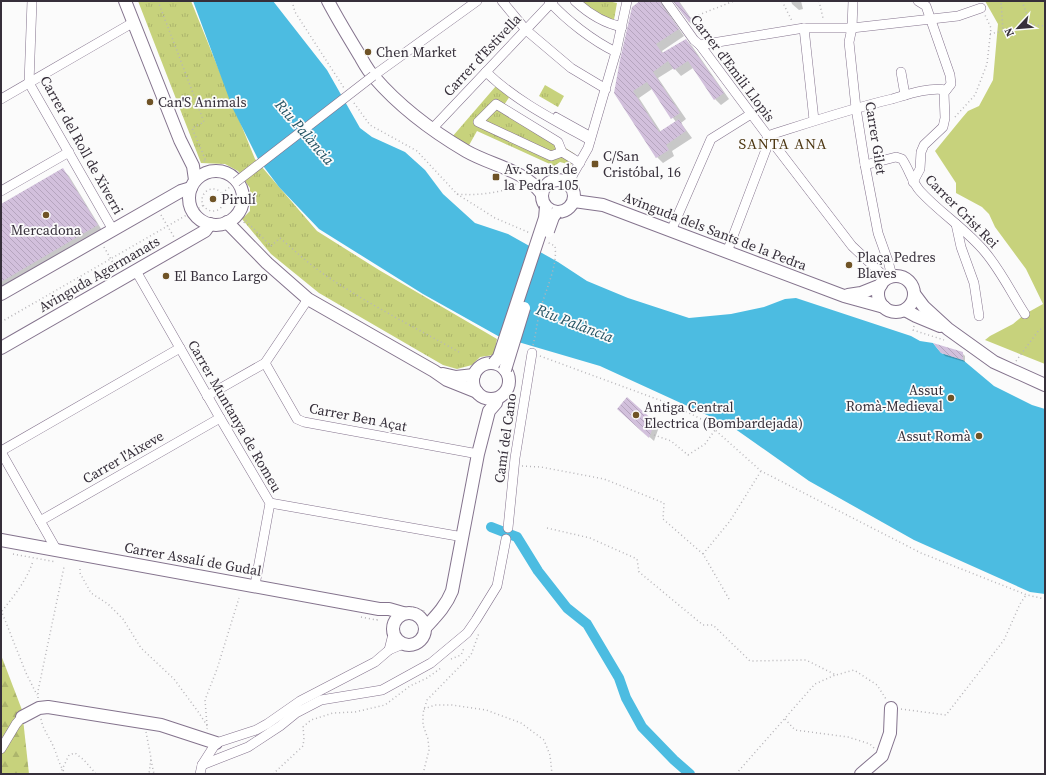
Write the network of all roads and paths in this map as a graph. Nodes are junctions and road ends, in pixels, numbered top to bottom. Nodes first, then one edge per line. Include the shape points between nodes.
1 (32, 1) edge
2 (125, 1) edge
3 (158, 1) edge
4 (292, 1) edge
5 (328, 1) edge
6 (477, 1) edge
7 (502, 1) edge
8 (575, 1) edge
9 (627, 1) edge
10 (666, 1) edge
11 (734, 1) edge
12 (782, 1) edge
13 (819, 1) edge
14 (853, 1) edge
15 (918, 1) edge
16 (1001, 1) edge
17 (1022, 1) edge
18 (551, 2) edge
19 (981, 8) joint
20 (691, 18) dead end
21 (818, 19) dead end
22 (931, 19) junction
23 (798, 20) dead end
24 (134, 22) junction
25 (1045, 26) edge
26 (622, 27) junction
27 (804, 28) junction
28 (852, 28) junction
29 (526, 30) junction
30 (990, 34) junction
31 (700, 45) junction
32 (616, 52) junction
33 (488, 70) junction
34 (901, 72) dead end
35 (373, 76) junction
36 (29, 83) junction
37 (344, 88) dead end
38 (606, 89) junction
39 (946, 90) junction
40 (905, 95) junction
41 (1, 98) edge
42 (523, 98) dead end
43 (353, 101) dead end
44 (856, 108) junction
45 (556, 114) dead end
46 (752, 114) junction
47 (814, 120) junction
48 (943, 127) junction
49 (432, 129) junction
50 (591, 137) junction
51 (768, 138) junction
52 (68, 152) junction
53 (562, 152) junction
54 (580, 163) junction
55 (191, 164) junction
56 (865, 165) junction
57 (521, 176) junction
58 (197, 180) junction
59 (562, 180) junction
60 (236, 182) junction
61 (913, 182) junction
62 (534, 183) junction
63 (1, 191) edge
64 (542, 194) junction
65 (574, 196) junction
66 (155, 206) junction
67 (198, 208) junction
68 (551, 210) junction
69 (231, 219) junction
70 (210, 224) junction
71 (956, 224) junction
72 (167, 226) junction
73 (113, 230) junction
74 (671, 231) junction
75 (239, 234) junction
76 (99, 238) junction
77 (179, 246) junction
78 (727, 252) junction
79 (111, 259) junction
80 (136, 271) junction
81 (122, 279) junction
82 (887, 280) junction
83 (1, 294) edge
84 (914, 294) junction
85 (844, 296) junction
86 (308, 299) junction
87 (884, 306) junction
88 (905, 310) junction
89 (1025, 314) dead end
90 (979, 316) dead end
91 (1, 322) edge
92 (1045, 327) edge
93 (948, 330) junction
94 (1, 348) edge
95 (180, 348) junction
96 (459, 352) dead end
97 (532, 353) joint
98 (1016, 361) dead end
99 (265, 363) junction
100 (494, 363) junction
101 (505, 370) junction
102 (434, 371) junction
103 (474, 376) junction
104 (1045, 385) edge
105 (480, 395) junction
106 (207, 396) junction
107 (497, 399) junction
108 (489, 411) junction
109 (220, 418) junction
110 (715, 430) junction
111 (654, 435) dead end
112 (1, 452) edge
113 (478, 454) junction
114 (514, 465) junction
115 (761, 471) junction
116 (270, 503) junction
117 (40, 521) junction
118 (508, 528) dead end
119 (547, 528) dead end
120 (462, 537) junction
121 (506, 539) dead end
122 (1, 540) edge
123 (56, 549) junction
124 (12, 553) dead end
125 (703, 554) junction
126 (33, 561) dead end
127 (58, 562) dead end
128 (64, 566) dead end
129 (80, 569) dead end
130 (255, 585) junction
131 (235, 594) dead end
132 (1027, 595) junction
133 (242, 596) dead end
134 (239, 598) dead end
135 (729, 599) dead end
136 (1045, 599) edge
137 (379, 609) junction
138 (406, 609) junction
139 (1, 611) edge
140 (429, 614) junction
141 (360, 617) dead end
142 (481, 627) dead end
143 (393, 629) junction
144 (477, 638) junction
145 (471, 642) dead end
146 (403, 644) junction
147 (465, 646) dead end
148 (390, 650) junction
149 (449, 659) dead end
150 (441, 667) dead end
151 (836, 675) junction
152 (38, 702) junction
153 (891, 708) junction
154 (424, 709) junction
155 (22, 717) joint
156 (786, 719) junction
157 (208, 727) junction
158 (146, 732) dead end
159 (204, 739) junction
160 (216, 743) junction
161 (1, 749) edge
162 (882, 756) junction
163 (151, 758) junction
164 (62, 769) junction
165 (201, 770) edge
166 (60, 774) edge
167 (66, 774) edge
168 (96, 774) edge
169 (149, 774) edge
170 (154, 774) edge
171 (273, 774) edge
172 (423, 774) edge
173 (552, 774) edge
174 (736, 774) edge
175 (862, 774) edge

1 - 36 street, Carrer del Roll de Xiverri
2 - 24 street
3 - 55 path via 204,122 192,128 206,161
4 - 37 path via 295,12
5 - 35 street
6 - 35 street
7 - 29 street
8 - 26 street via 586,11 610,24
9 - 26 street
10 - 31 street, Carrer d'Emili Llopis
11 - 20 path
12 - 23 path via 791,21
13 - 21 path via 824,18
14 - 28 street, Carrer Gilet
15 - 22 street via 926,6
16 - 30 path via 1003,31
17 - 25 path via 1032,25
18 - 29 street, Carrer d'Estivella
18 - 32 street via 578,27
19 - 22 street via 958,16
19 - 30 path via 991,28
22 - 28 street
22 - 39 street via 950,75 951,84
24 - 36 street
24 - 55 street
26 - 32 street
27 - 28 street
27 - 31 street
27 - 47 street
28 - 44 street, Carrer Gilet via 849,42
29 - 33 street, Carrer d'Estivella
29 - 38 street via 571,68
30 - 48 path via 987,64 975,95
31 - 46 street, Carrer d'Emili Llopis
32 - 38 street
33 - 42 lane
33 - 49 street, Carrer d'Estivella
33 - 50 street via 497,82 521,100 556,122
34 - 40 street
35 - 49 street via 401,105
35 - 60 street, bridge
36 - 41 street
36 - 52 street, Carrer del Roll de Xiverri
38 - 50 street
39 - 40 street
39 - 48 street
40 - 44 street
43 - 57 path via 370,125 418,150 457,194 478,195 513,188
44 - 47 street
44 - 56 street, Carrer Gilet
45 - 50 lane
46 - 51 street, Carrer d'Emili Llopis
46 - 74 street via 711,139
47 - 51 street
48 - 61 street via 924,145 920,168
49 - 57 street via 468,152
50 - 54 street
51 - 78 street
51 - 82 street, Carrer d'Emili Llopis via 852,246
52 - 63 street
52 - 73 street, Carrer del Roll de Xiverri
53 - 53 street via 558,142 496,104 478,122 551,156
53 - 54 street
54 - 59 street
55 - 58 street
56 - 61 street, Carrer Crist Rei via 896,157 902,159 912,175
56 - 82 street, Carrer Gilet via 878,233 888,261
57 - 62 street
58 - 60 street via 212,171 231,176
58 - 66 street
58 - 67 street via 189,196 190,207
59 - 62 street
59 - 64 street via 547,185
59 - 65 street via 569,184
60 - 69 street via 242,198 240,210
61 - 71 street, Carrer Crist Rei
62 - 64 street
64 - 68 street via 543,203
65 - 68 street via 568,210
65 - 74 street, Avinguda dels Sants de la Pedra
66 - 72 path
66 - 73 street
67 - 67 path via 217,210 224,202 223,195 218,190 207,190
67 - 70 street via 199,219
67 - 72 path
68 - 100 street, bridge via 545,218 499,357
68 - 101 street, bridge via 553,217
69 - 70 street via 219,225
69 - 75 street
70 - 77 street, Avinguda Agermanats via 204,231
71 - 89 street, Carrer Crist Rei via 985,252
71 - 90 street via 974,283
72 - 77 path
72 - 79 path
73 - 76 street
74 - 78 street, Avinguda dels Sants de la Pedra
75 - 86 street
75 - 96 path via 245,220 271,246 280,238 300,256 350,291
76 - 79 path
76 - 83 street
77 - 80 street, Avinguda Agermanats
78 - 85 street, Avinguda dels Sants de la Pedra
79 - 81 path
79 - 91 path
80 - 81 street, Avinguda Agermanats
80 - 95 street, Carrer Muntanya de Romeu
81 - 94 street, Avinguda Agermanats
82 - 84 street via 903,277 914,288
82 - 85 street via 861,293
82 - 87 street via 879,291
84 - 88 street via 912,303
84 - 93 street
85 - 87 street, Avinguda dels Sants de la Pedra
86 - 99 street
86 - 102 street
87 - 88 street via 893,312
88 - 93 street
92 - 98 path via 1039,330
93 - 104 street via 994,362
95 - 106 street, Carrer Muntanya de Romeu
95 - 112 street
97 - 110 path via 673,405 705,421
97 - 114 street, Camí del Cano
99 - 106 street
99 - 113 street, Carrer Ben Açat via 297,419 304,422
100 - 101 street
100 - 103 street via 484,365
101 - 107 street via 509,378 509,387
102 - 103 street via 456,377
102 - 105 street
103 - 105 street via 473,381
105 - 107 street via 490,400
105 - 108 street
106 - 109 street, Carrer Muntanya de Romeu
107 - 108 street
108 - 113 street
109 - 116 street, Carrer Muntanya de Romeu
109 - 117 street, Carrer l'Aixeve
110 - 111 path via 705,444 688,455 671,440
110 - 115 path
112 - 117 street
113 - 120 street
114 - 118 street, Camí del Cano
114 - 125 path via 541,467 604,479 664,503 663,519
115 - 125 path via 730,521
115 - 132 path via 921,553
116 - 120 street
116 - 130 street, Carrer Muntanya de Romeu
117 - 123 street
119 - 151 path via 590,538 637,559 639,572 703,625 713,625 750,661 806,660
120 - 140 street via 452,591 448,600
121 - 165 street via 497,586 479,616 467,633 431,663 382,690 321,700 296,713 248,748
122 - 123 street, Carrer Assalí de Gudal
123 - 130 street, Carrer Assalí de Gudal
124 - 127 path
125 - 135 path
126 - 139 path via 14,596
128 - 152 path
129 - 157 path via 91,593 108,604 123,619 141,648 174,679
130 - 137 street, Carrer Assalí de Gudal
131 - 133 path
132 - 136 path
132 - 153 path via 1020,604 1004,640 946,714
134 - 157 path via 205,700
137 - 138 street, Carrer Assalí de Gudal
137 - 141 path via 377,620
137 - 143 street via 391,619
138 - 140 street, Carrer Assalí de Gudal
138 - 140 path
138 - 143 street via 398,616
139 - 152 path
140 - 146 street via 423,620 425,628 422,638 418,642
142 - 144 path
143 - 146 street via 395,638
143 - 148 street
144 - 145 path
144 - 154 path via 471,656 427,700
146 - 148 street
147 - 149 path via 461,655
148 - 160 street via 374,662 300,701 256,730
150 - 171 path via 384,705 355,712 334,713 311,720 303,727 303,746
151 - 153 path via 854,670 877,685
151 - 156 path via 815,684
152 - 155 street
152 - 159 street via 48,707 161,725
152 - 164 path via 41,721
153 - 162 street via 890,733
154 - 172 path via 423,725 429,750
154 - 173 path via 435,705 452,705 486,710 521,723 544,740 550,755
155 - 161 street
156 - 162 path via 795,730 848,737 870,744
156 - 174 path
157 - 159 path
158 - 163 path
159 - 160 street
160 - 165 street
162 - 175 street
163 - 169 path
163 - 170 path
164 - 166 path
164 - 167 path
164 - 168 path via 69,755 75,753

